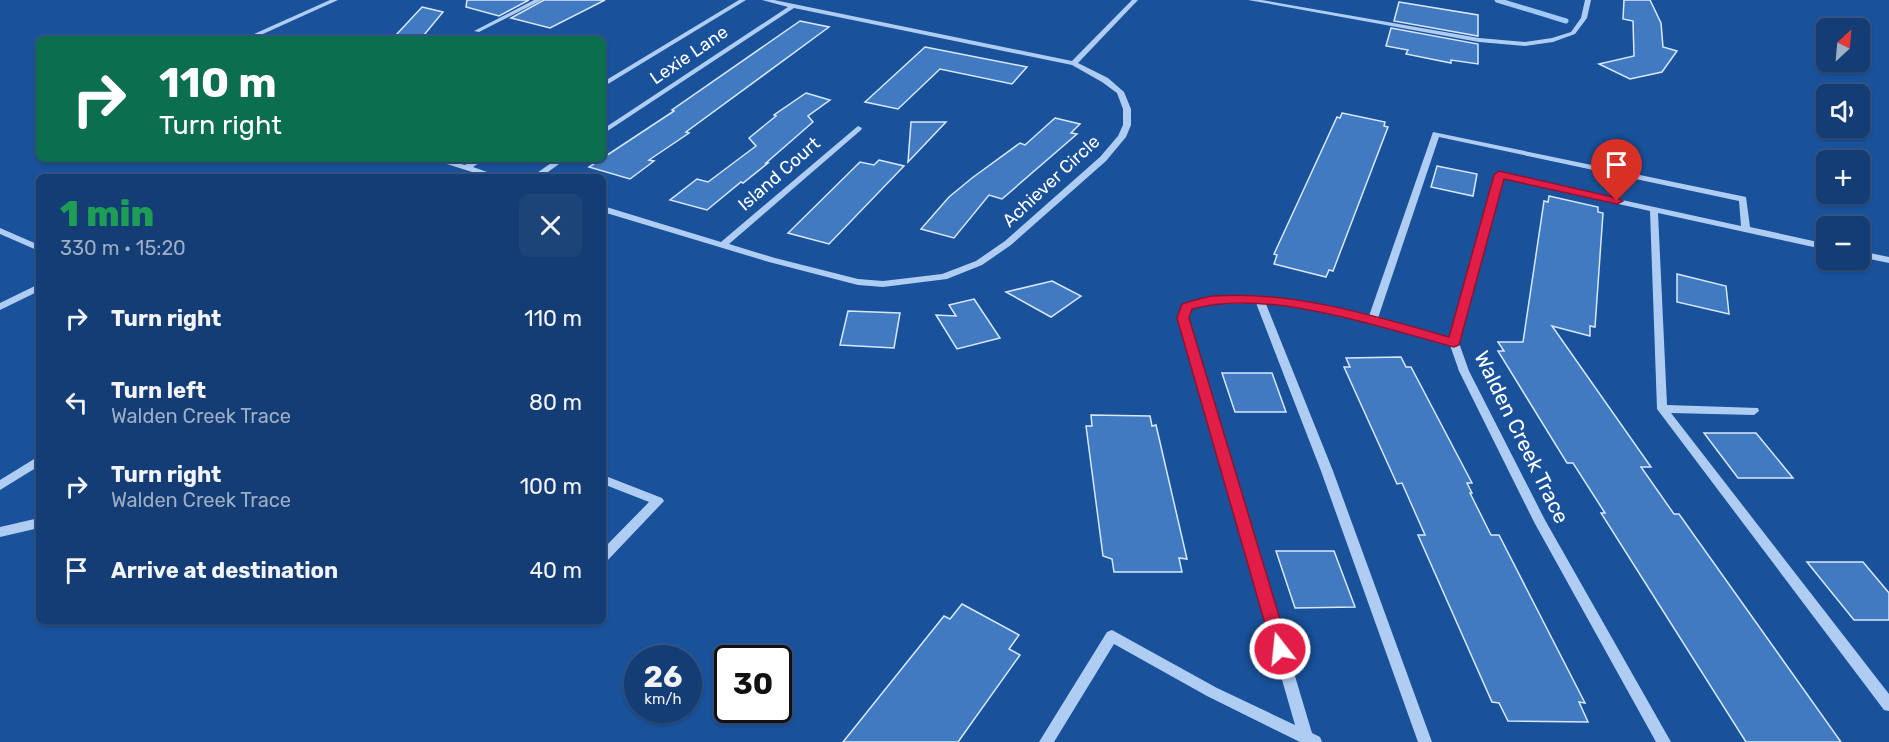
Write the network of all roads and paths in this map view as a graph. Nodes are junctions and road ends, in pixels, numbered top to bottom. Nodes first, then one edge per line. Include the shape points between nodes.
1 (335, 0) edge
2 (538, 0) edge
3 (743, 0) edge
4 (765, 0) edge
5 (1135, 0) edge
6 (1251, 0) edge
7 (1588, 0) edge
8 (793, 6) junction
9 (477, 31) dead end
10 (253, 36) edge
11 (1074, 63) junction
12 (606, 83) edge
13 (858, 128) dead end
14 (606, 130) edge
15 (445, 162) edge
16 (477, 162) edge
17 (558, 162) edge
18 (466, 168) junction
19 (487, 174) edge
20 (540, 174) edge
21 (1654, 209) junction
22 (606, 210) edge
23 (1746, 229) junction
24 (0, 231) edge
25 (10, 236) junction
26 (0, 241) edge
27 (722, 244) junction
28 (1816, 245) edge
29 (36, 247) edge
30 (1870, 256) edge
31 (1889, 260) edge
32 (36, 289) edge
33 (1260, 300) junction
34 (0, 307) edge
35 (1373, 320) junction
36 (1454, 342) junction
37 (1662, 409) junction
38 (1754, 411) dead end
39 (36, 462) edge
40 (606, 480) edge
41 (0, 486) edge
42 (36, 524) edge
43 (0, 532) edge
44 (606, 554) edge
45 (1889, 705) edge
46 (1310, 740) edge
47 (1046, 742) edge
48 (1425, 742) edge
49 (1664, 742) edge

1 - 10 street
2 - 9 street
3 - 12 street, Lexie Lane
4 - 8 street, Achiever Circle
5 - 11 street
6 - 7 street via 1479,40 1525,44 1573,33 1584,18
8 - 11 street, Achiever Circle
8 - 14 street, Lexie Lane
11 - 27 street, Achiever Circle via 1120,92 1127,109 1127,124 1103,159 980,263 944,277 883,284 826,275
13 - 27 street, Island Court
15 - 18 street
16 - 18 street
17 - 20 street
18 - 19 street
21 - 23 street, Walden Creek Trace
21 - 36 street, Walden Creek Trace via 1499,175
21 - 37 street
22 - 27 street, Achiever Circle
23 - 28 street, Walden Creek Trace
23 - 35 street via 1743,199 1436,134
24 - 25 street
25 - 26 street
25 - 29 street
30 - 31 street
32 - 34 street
33 - 35 street
33 - 46 street via 1212,300 1186,306 1183,318
33 - 48 street
35 - 36 street
36 - 49 street, Walden Creek Trace via 1464,371 1540,522
37 - 38 street
37 - 45 street
39 - 41 street
40 - 44 street via 658,501
42 - 43 street
46 - 47 street via 1212,692 1112,636

